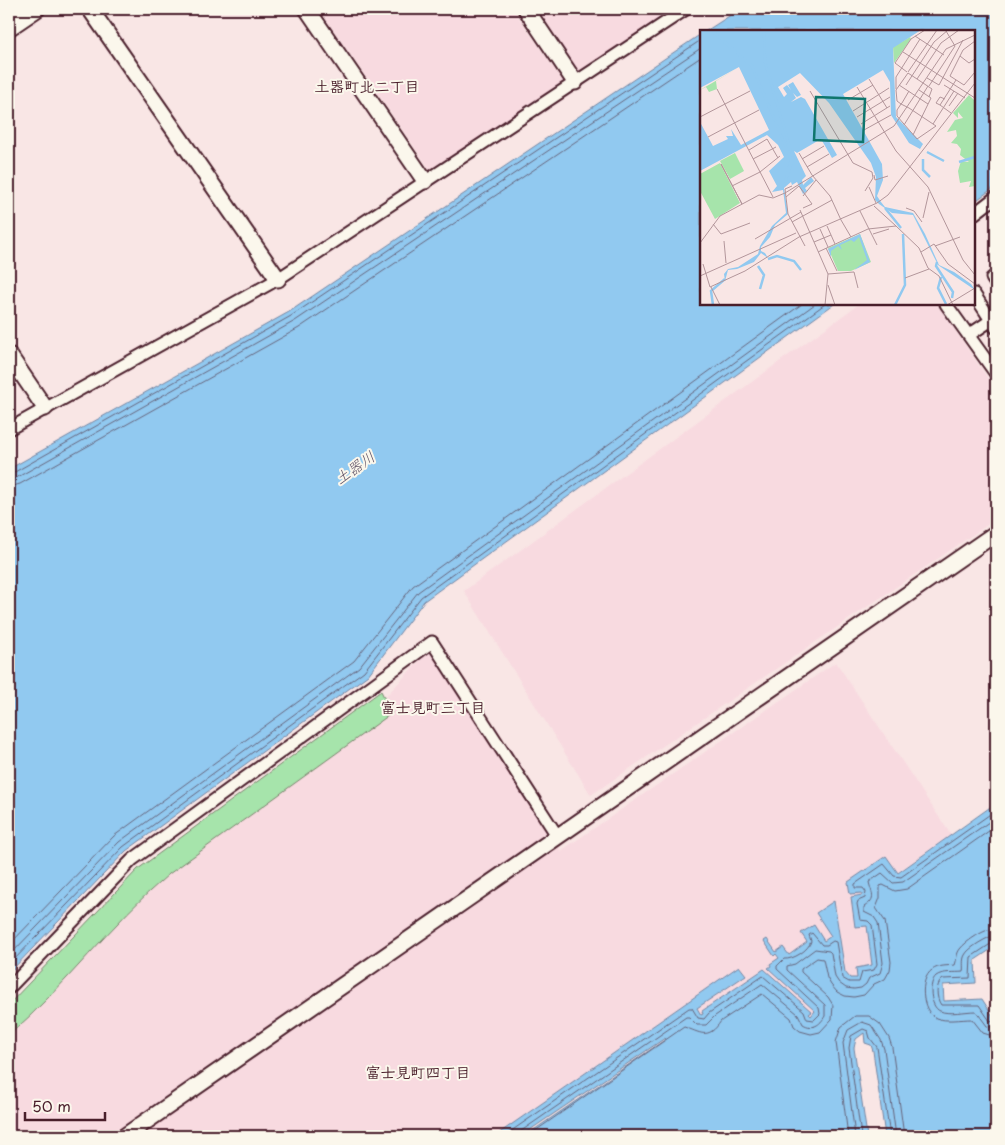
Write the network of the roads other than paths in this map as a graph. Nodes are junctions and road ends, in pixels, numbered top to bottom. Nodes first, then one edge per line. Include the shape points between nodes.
1 (16, 9) edge
2 (37, 9) edge
3 (90, 9) edge
4 (308, 9) edge
5 (526, 9) edge
6 (686, 9) edge
7 (9, 14) edge
8 (9, 28) edge
9 (575, 82) junction
10 (425, 182) junction
11 (996, 197) edge
12 (975, 213) edge
13 (278, 279) junction
14 (975, 295) edge
15 (947, 305) edge
16 (995, 322) edge
17 (969, 335) junction
18 (9, 355) edge
19 (996, 374) edge
20 (44, 408) junction
21 (9, 429) edge
22 (996, 533) edge
23 (558, 836) junction
24 (9, 988) edge
25 (125, 1136) edge

1 - 7 street
2 - 8 street
3 - 13 street
4 - 10 street
5 - 9 street
6 - 9 street
9 - 10 street
10 - 13 street
11 - 12 street
13 - 20 street
14 - 16 street
15 - 17 street
16 - 17 street
17 - 19 street
18 - 20 street
20 - 21 street
22 - 23 street
23 - 24 street via 432,642 132,860
23 - 25 street

